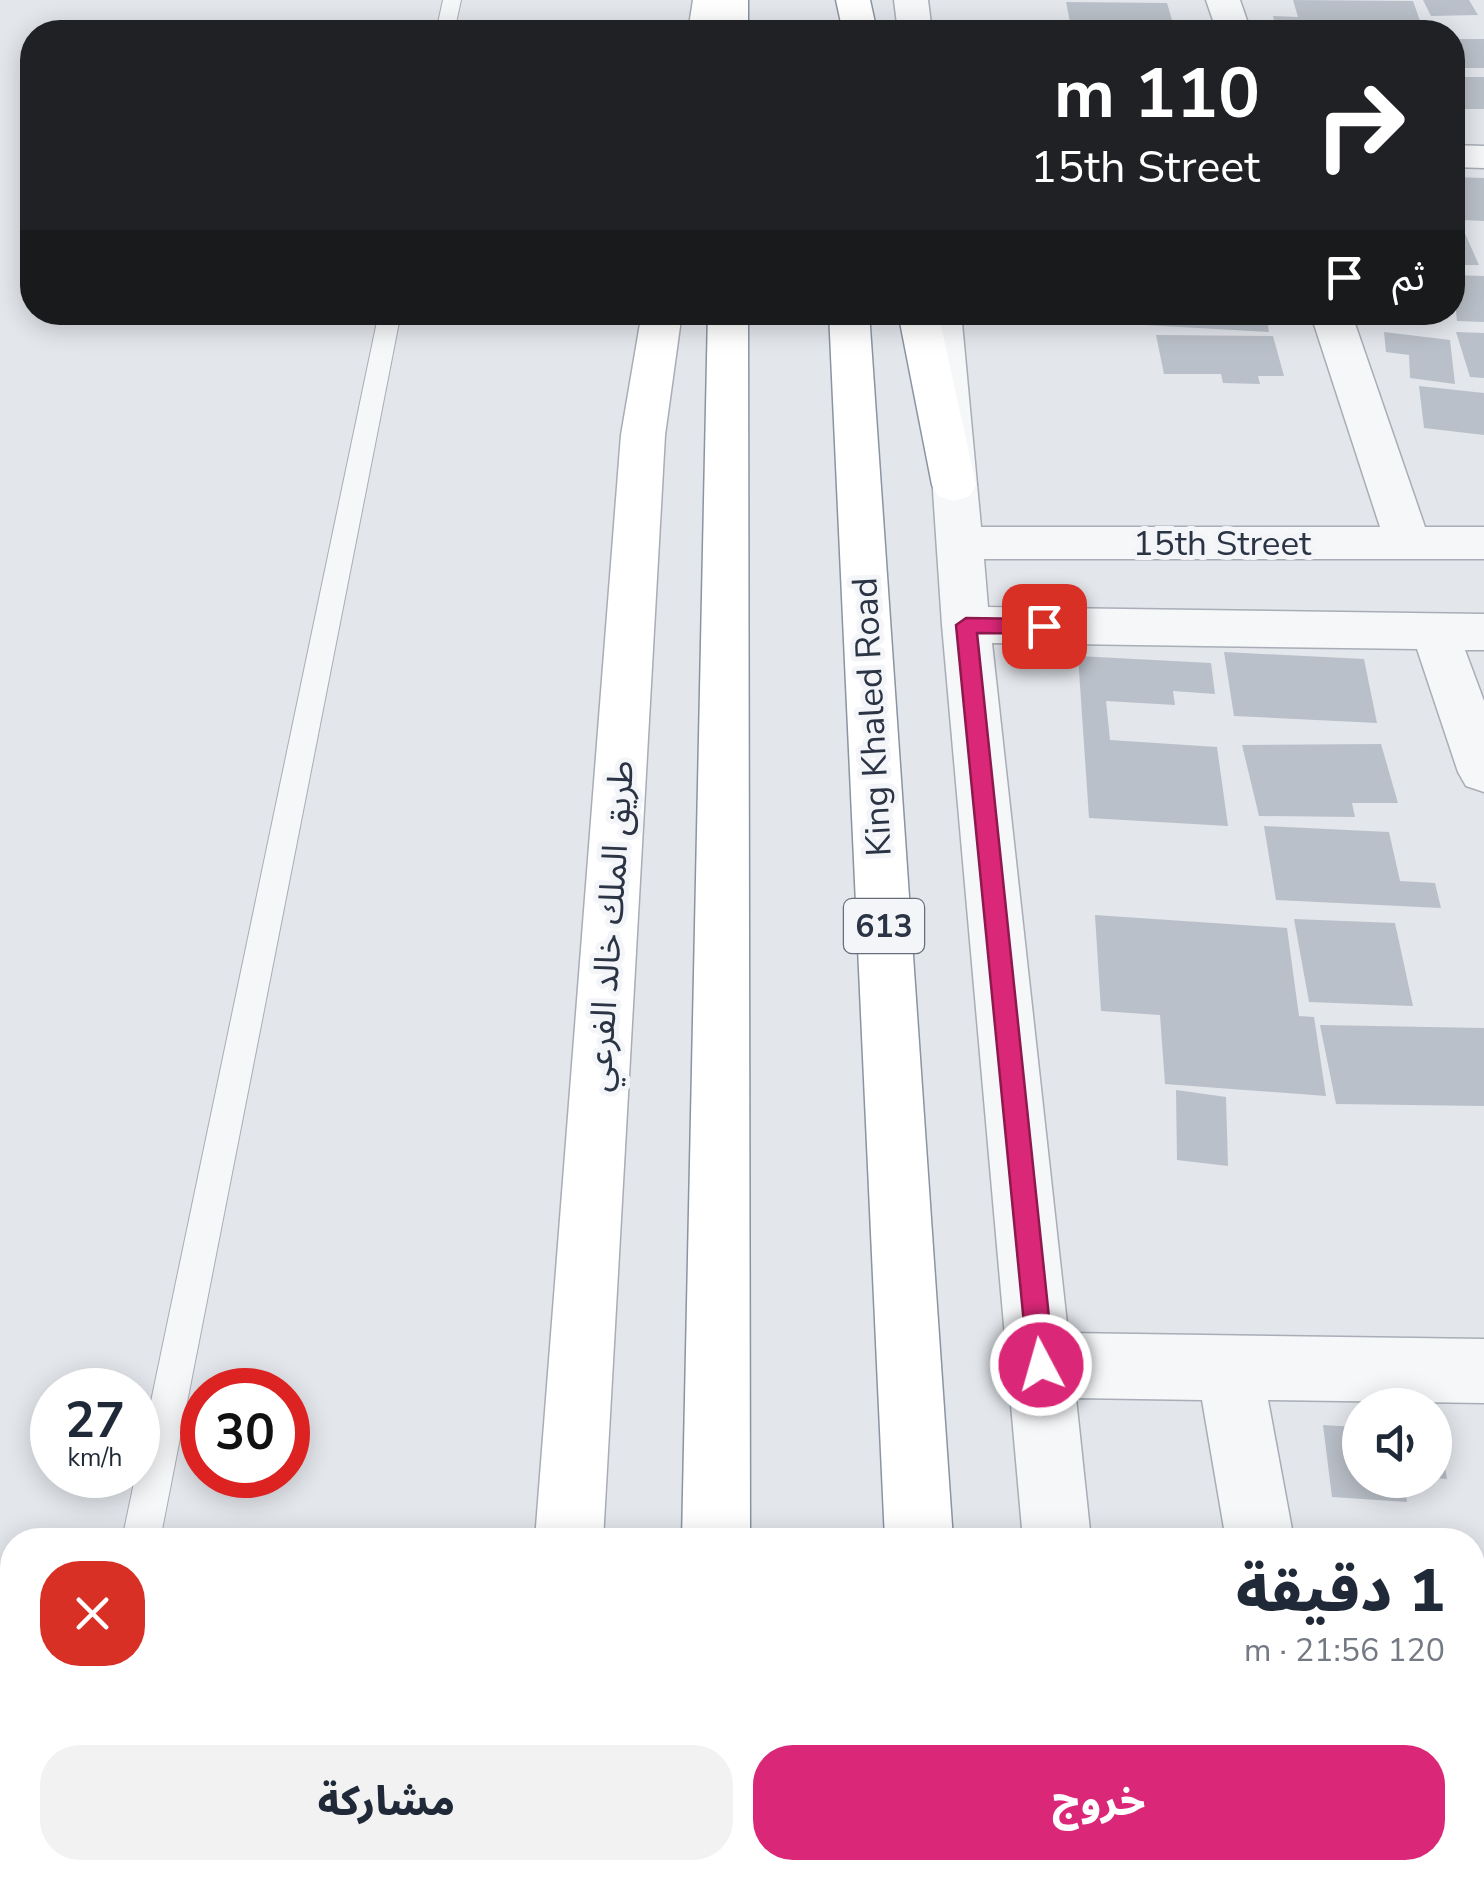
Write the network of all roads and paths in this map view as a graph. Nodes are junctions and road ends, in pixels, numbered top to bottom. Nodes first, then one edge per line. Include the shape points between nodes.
1 (387, 325) edge
2 (660, 325) edge
3 (728, 325) edge
4 (850, 325) edge
5 (921, 325) edge
6 (942, 325) edge
7 (1334, 325) edge
8 (954, 484) junction
9 (960, 543) junction
10 (1408, 543) junction
11 (1484, 543) edge
12 (966, 625) junction
13 (1435, 632) junction
14 (1484, 632) edge
15 (1484, 772) edge
16 (1041, 1365) junction
17 (1228, 1368) junction
18 (1484, 1370) edge
19 (143, 1528) edge
20 (570, 1528) edge
21 (716, 1528) edge
22 (917, 1528) edge
23 (1056, 1528) edge
24 (1258, 1528) edge

1 - 19 lane
2 - 20 main road, طريق الملك خالد الفرعي via 643,436
3 - 21 main road
4 - 22 main road, King Khaled Road / 613
5 - 8 main road
6 - 8 street
7 - 10 street
8 - 9 street
9 - 10 street, 15th Street
9 - 12 street
10 - 11 street, 15th Street
12 - 13 street
12 - 16 street
13 - 14 street
13 - 15 street
16 - 17 street
16 - 23 street
17 - 18 street
17 - 24 street

